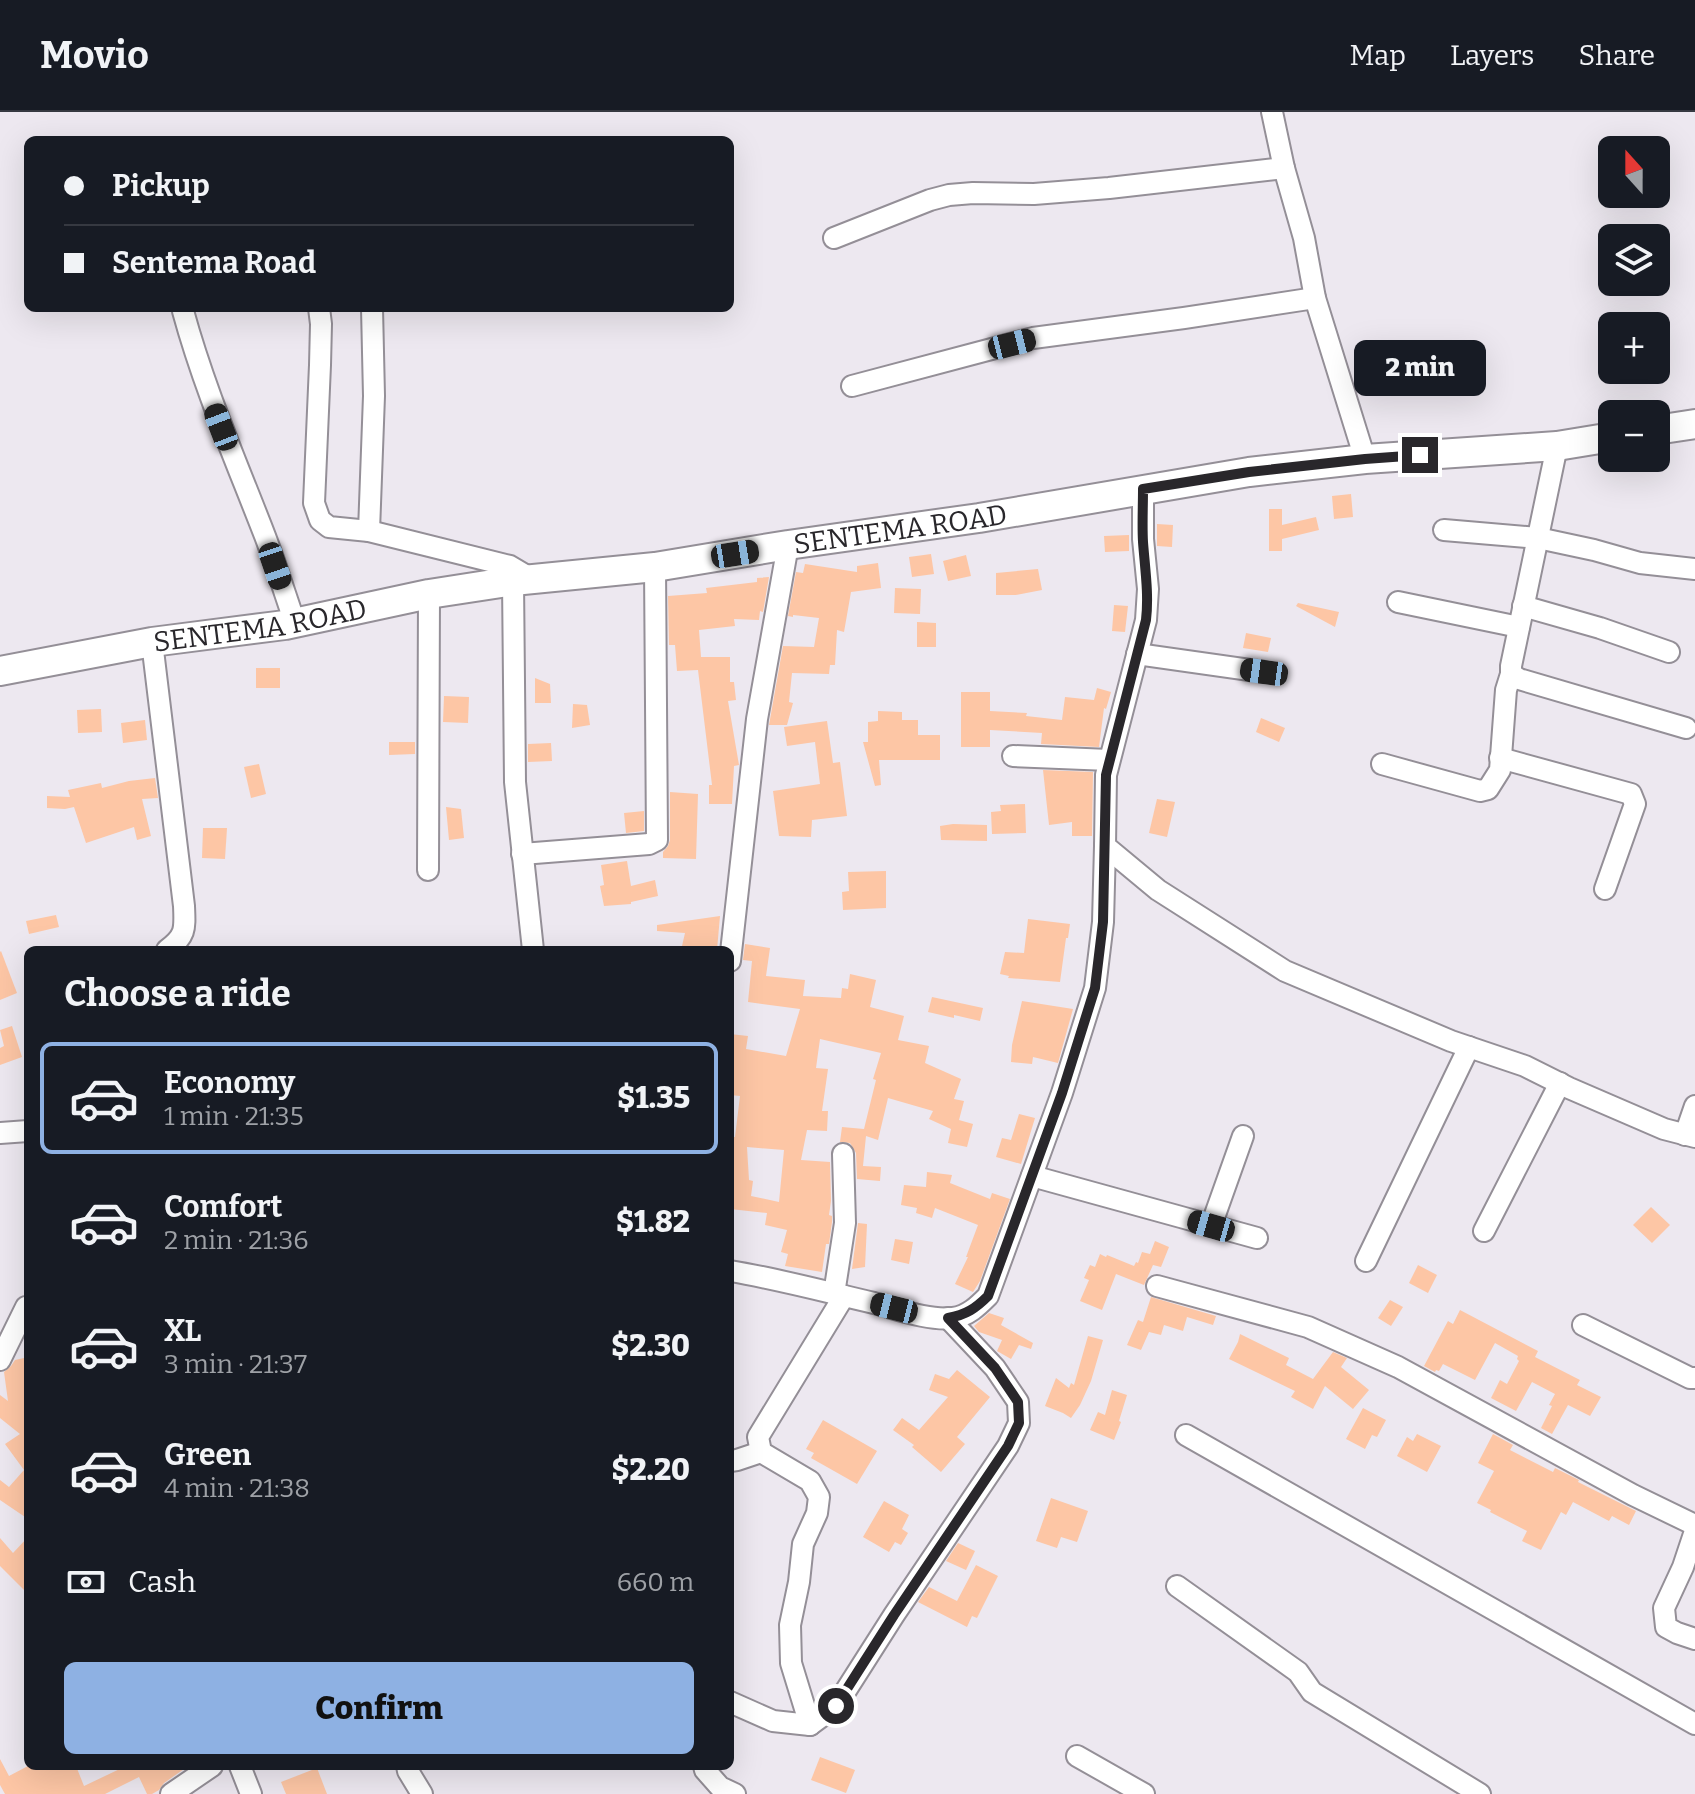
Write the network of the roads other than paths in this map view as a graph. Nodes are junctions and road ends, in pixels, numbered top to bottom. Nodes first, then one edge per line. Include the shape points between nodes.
1 (1272, 112) edge
2 (1284, 168) junction
3 (834, 238) dead end
4 (1315, 298) junction
5 (183, 312) edge
6 (320, 312) edge
7 (372, 312) edge
8 (852, 386) dead end
9 (1695, 424) edge
10 (1670, 428) edge
11 (1598, 439) edge
12 (1557, 446) junction
13 (1365, 459) junction
14 (1143, 489) junction
15 (1444, 530) dead end
16 (369, 531) junction
17 (1538, 538) junction
18 (788, 545) junction
19 (655, 567) junction
20 (1695, 569) edge
21 (524, 580) junction
22 (429, 594) junction
23 (1398, 602) dead end
24 (1523, 606) junction
25 (295, 623) junction
26 (1519, 627) junction
27 (152, 642) junction
28 (1669, 652) dead end
29 (1137, 654) junction
30 (0, 671) edge
31 (1264, 672) dead end
32 (1511, 674) junction
33 (1686, 728) dead end
34 (1013, 756) dead end
35 (1500, 758) junction
36 (1109, 760) junction
37 (1382, 764) dead end
38 (1105, 846) junction
39 (522, 854) junction
40 (428, 870) dead end
41 (1605, 889) dead end
42 (172, 946) edge
43 (533, 946) edge
44 (732, 946) edge
45 (1469, 1047) junction
46 (1560, 1083) junction
47 (1695, 1106) edge
48 (24, 1131) edge
49 (0, 1133) edge
50 (1243, 1136) dead end
51 (1690, 1136) edge
52 (843, 1154) dead end
53 (1032, 1176) junction
54 (1211, 1226) junction
55 (1484, 1231) dead end
56 (1257, 1238) dead end
57 (1366, 1261) dead end
58 (734, 1272) edge
59 (1157, 1286) dead end
60 (839, 1295) junction
61 (24, 1309) edge
62 (948, 1318) junction
63 (1583, 1325) dead end
64 (0, 1360) edge
65 (1695, 1378) edge
66 (1186, 1435) dead end
67 (761, 1452) junction
68 (734, 1460) edge
69 (1695, 1525) edge
70 (1695, 1531) edge
71 (1177, 1586) dead end
72 (1695, 1639) edge
73 (734, 1704) edge
74 (1695, 1724) edge
75 (810, 1725) junction
76 (1077, 1756) dead end
77 (206, 1770) edge
78 (242, 1770) edge
79 (408, 1770) edge
80 (705, 1770) edge
81 (171, 1794) edge
82 (251, 1794) edge
83 (422, 1794) edge
84 (735, 1794) edge
85 (1144, 1794) edge
86 (1480, 1794) edge

1 - 2 street
2 - 3 street via 1109,188 949,195
2 - 4 street
4 - 8 street via 1033,338
4 - 13 street
5 - 25 street via 213,407
6 - 16 street via 314,503 329,527
7 - 16 street
9 - 10 main road
11 - 12 main road, SENTEMA ROAD
12 - 13 main road, SENTEMA ROAD
12 - 17 street
13 - 14 main road, SENTEMA ROAD
14 - 18 main road, SENTEMA ROAD
14 - 29 street via 1148,605
15 - 17 street
16 - 21 street via 510,566
17 - 20 street via 1640,563
17 - 24 street
18 - 19 main road, SENTEMA ROAD
18 - 44 street via 757,719
19 - 21 main road, SENTEMA ROAD
19 - 39 street via 657,840
21 - 22 main road, SENTEMA ROAD
21 - 39 street via 515,782
22 - 25 main road, SENTEMA ROAD
22 - 40 street
23 - 26 street
24 - 26 street
24 - 28 street
25 - 27 main road, SENTEMA ROAD
26 - 32 street
27 - 30 main road, SENTEMA ROAD
27 - 42 street via 184,906 182,937
29 - 31 street
29 - 36 street
32 - 33 street
32 - 35 street
34 - 36 street
35 - 37 street via 1493,784 1480,791
35 - 41 street via 1631,794 1635,804
36 - 38 street
38 - 45 street via 1158,890 1285,971
38 - 53 street via 1095,988
39 - 43 street
45 - 46 street
45 - 57 street
46 - 51 street
46 - 55 street
47 - 51 street
48 - 49 street
50 - 54 street
52 - 60 street
53 - 54 street
53 - 62 street via 988,1296 962,1316
54 - 56 street
58 - 60 street
59 - 69 street via 1308,1327 1398,1367
60 - 62 street
60 - 67 street via 758,1437
61 - 64 street
62 - 75 street via 995,1368 1018,1402 1019,1423 836,1706
63 - 65 street
66 - 74 street
67 - 68 street
67 - 75 street via 810,1481 819,1497 803,1544 790,1625 791,1663
70 - 72 street via 1664,1608 1666,1627
71 - 86 street via 1298,1672 1312,1692
73 - 75 street via 773,1721
76 - 85 street
77 - 81 street
78 - 82 street
79 - 83 street
80 - 84 street

